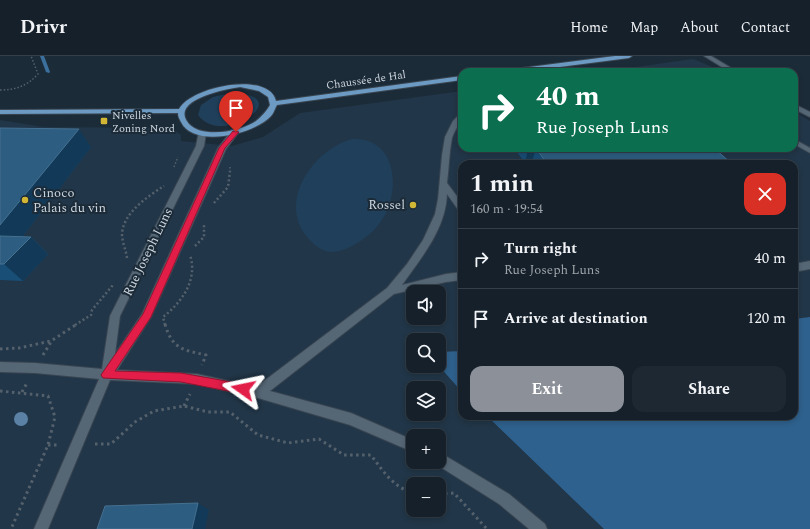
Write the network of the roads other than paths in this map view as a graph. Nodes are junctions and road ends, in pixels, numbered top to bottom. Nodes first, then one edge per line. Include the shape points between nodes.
1 (629, 56) edge
2 (707, 56) edge
3 (548, 67) joint
4 (540, 68) edge
5 (728, 68) edge
6 (458, 79) edge
7 (274, 103) junction
8 (798, 108) edge
9 (183, 111) junction
10 (0, 112) edge
11 (810, 115) edge
12 (458, 118) edge
13 (236, 132) junction
14 (202, 133) junction
15 (798, 144) edge
16 (810, 151) edge
17 (443, 183) junction
18 (458, 204) edge
19 (810, 265) edge
20 (798, 267) edge
21 (458, 276) edge
22 (391, 291) junction
23 (0, 367) edge
24 (107, 375) junction
25 (258, 393) junction
26 (406, 443) edge
27 (446, 462) edge
28 (41, 529) edge
29 (540, 529) edge

1 - 3 main road
2 - 5 street
3 - 4 main road
6 - 7 main road, Chaussée de Hal
7 - 9 main road via 263,90 228,86 192,99
7 - 13 main road via 263,121
8 - 11 street
9 - 10 main road
9 - 14 main road via 182,118 187,126
12 - 17 street via 449,134
13 - 14 main road
13 - 24 street, Rue Joseph Luns via 222,148 146,317
14 - 24 street, Rue Joseph Luns via 200,146 116,316
15 - 16 street
17 - 18 street
17 - 22 street via 444,194 439,218 428,243
19 - 20 street
21 - 22 street
22 - 25 street
23 - 24 street
24 - 25 street via 181,377
24 - 28 street, Rue Joseph Luns
25 - 26 street via 351,419
27 - 29 street via 504,499

